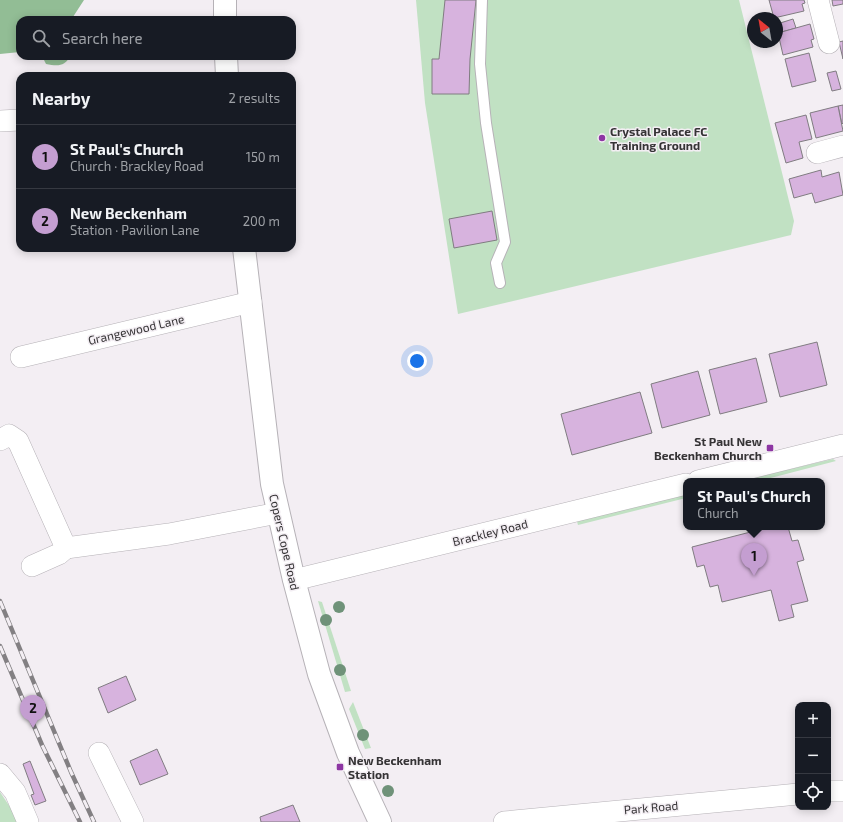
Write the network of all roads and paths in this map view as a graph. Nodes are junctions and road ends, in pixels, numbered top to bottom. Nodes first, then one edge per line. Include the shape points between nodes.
1 (225, 0) edge
2 (482, 0) edge
3 (818, 0) edge
4 (225, 16) edge
5 (830, 43) dead end
6 (226, 60) edge
7 (227, 72) edge
8 (16, 120) edge
9 (0, 121) edge
10 (843, 146) edge
11 (817, 153) dead end
12 (245, 252) edge
13 (500, 283) dead end
14 (251, 302) junction
15 (21, 357) dead end
16 (0, 440) edge
17 (843, 445) edge
18 (710, 478) edge
19 (683, 485) edge
20 (278, 512) junction
21 (66, 548) junction
22 (32, 566) dead end
23 (294, 580) junction
24 (99, 753) dead end
25 (0, 774) edge
26 (831, 791) edge
27 (843, 791) edge
28 (795, 794) edge
29 (572, 818) edge
30 (28, 822) edge
31 (133, 822) edge
32 (380, 822) edge
33 (504, 822) edge

1 - 4 street
2 - 13 lane via 480,64 504,242 496,263
3 - 5 street
6 - 7 street
8 - 9 street
10 - 11 street
12 - 14 street, Copers Cope Road
14 - 15 street, Grangewood Lane
14 - 20 street, Copers Cope Road via 272,484
16 - 21 street via 9,435 18,441
17 - 18 street
19 - 23 street, Brackley Road
20 - 21 street via 169,534
20 - 23 street, Copers Cope Road
21 - 22 street via 59,554
23 - 32 street, Copers Cope Road via 319,674 348,753
24 - 31 street
25 - 30 street via 15,792
26 - 27 street
28 - 29 street, Park Road
29 - 33 street, Park Road

